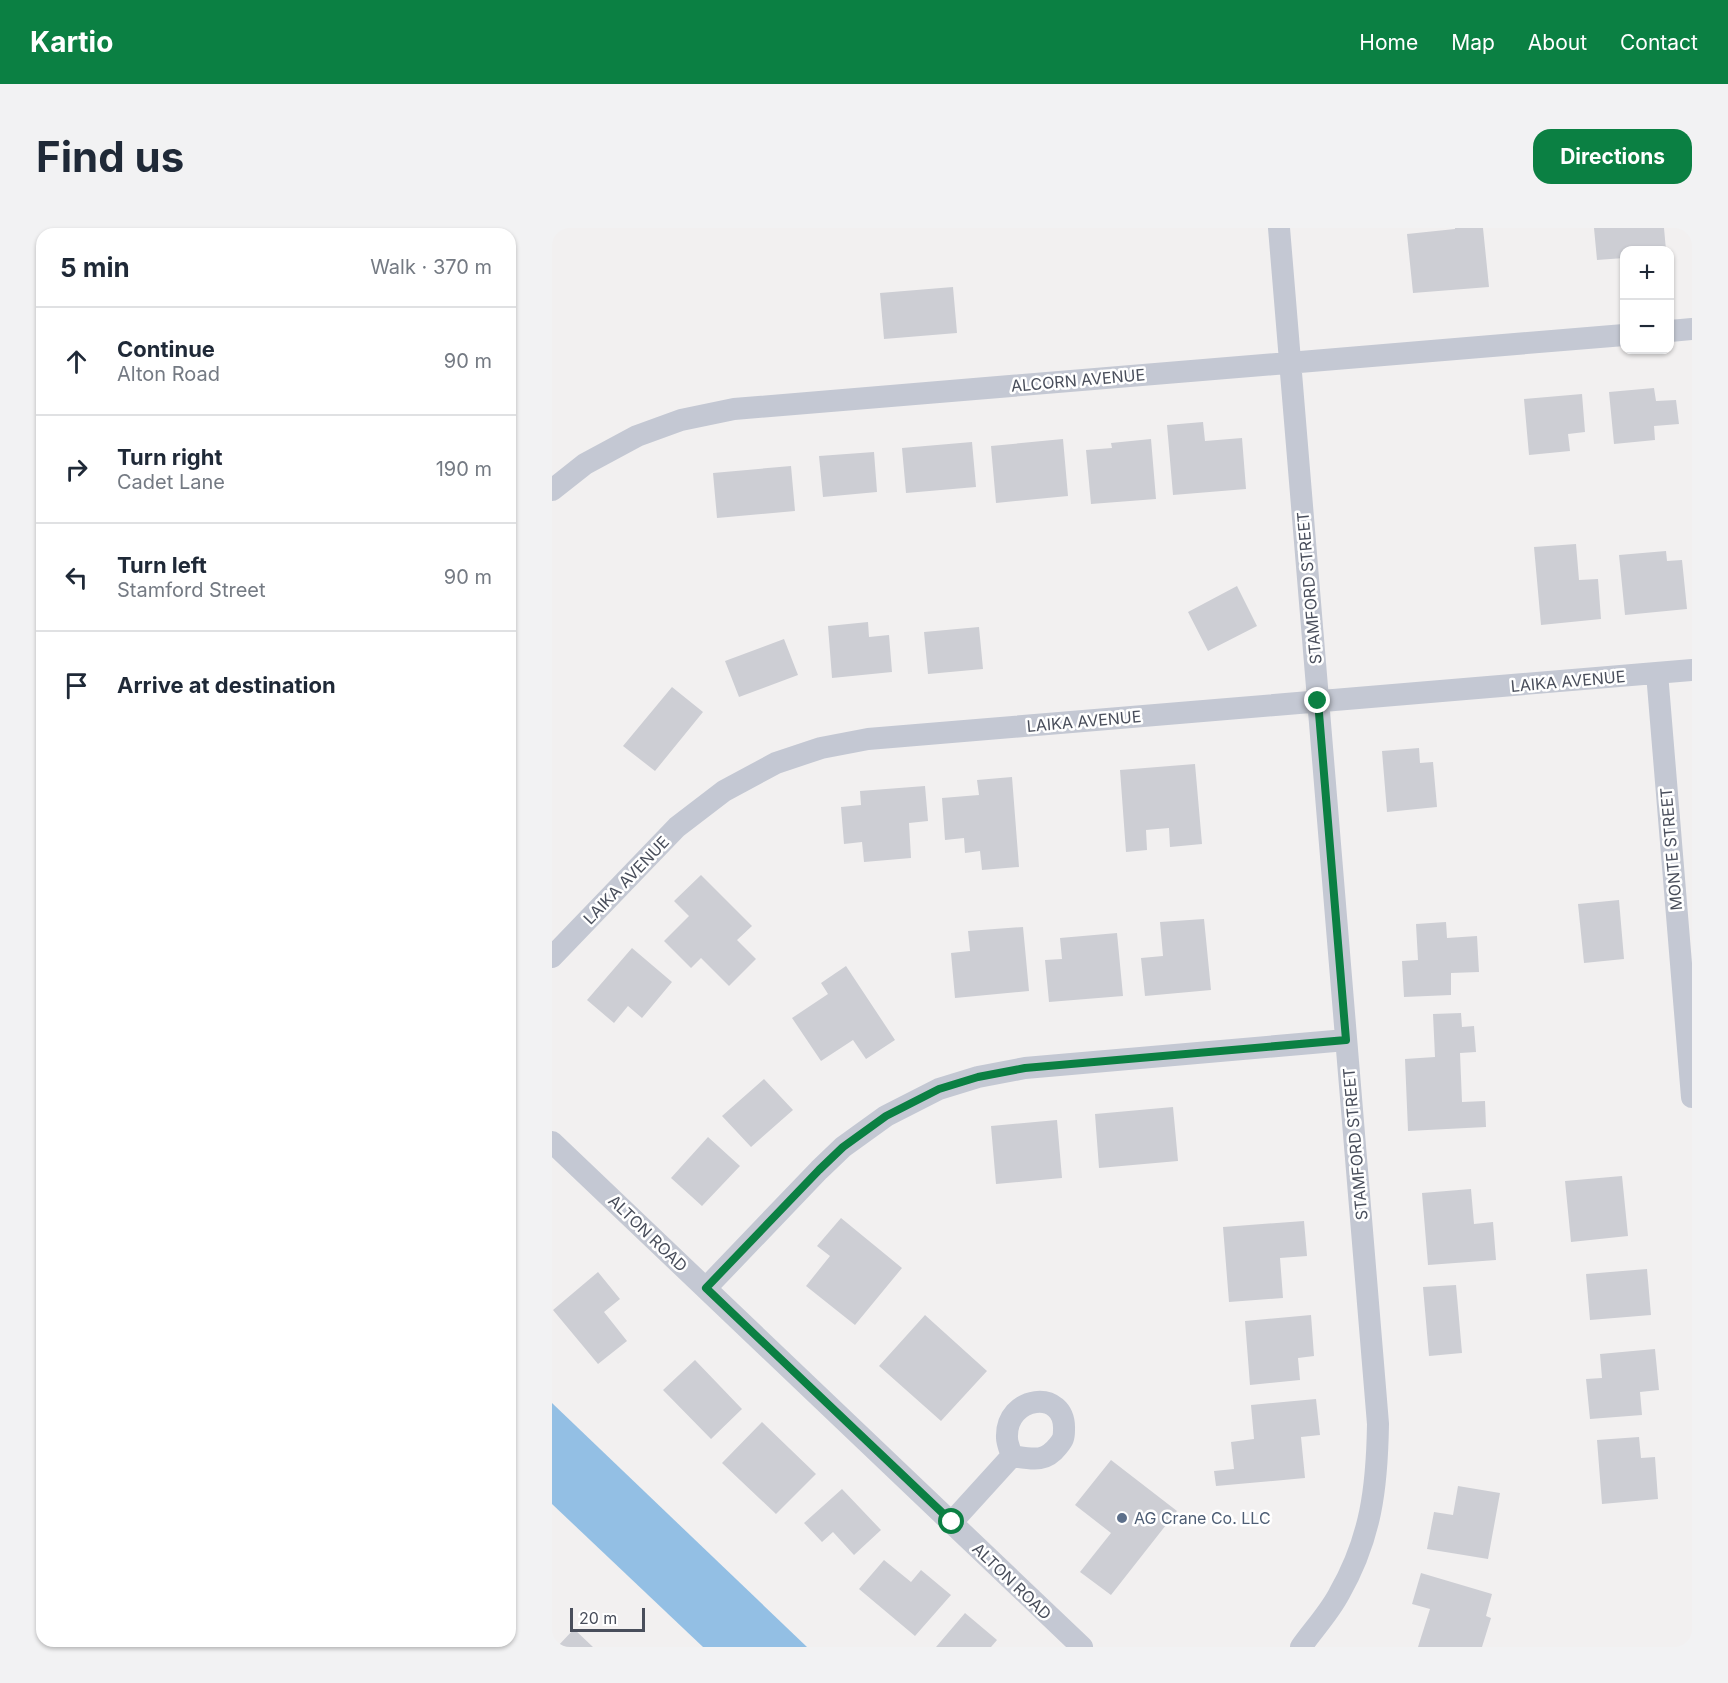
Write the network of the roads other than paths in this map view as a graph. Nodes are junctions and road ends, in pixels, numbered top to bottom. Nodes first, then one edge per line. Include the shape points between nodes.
1 (1279, 228) edge
2 (1692, 329) edge
3 (1674, 331) edge
4 (1620, 335) edge
5 (1290, 363) junction
6 (552, 490) edge
7 (1692, 670) edge
8 (1657, 673) junction
9 (1318, 701) junction
10 (552, 957) edge
11 (1346, 1040) junction
12 (1692, 1097) edge
13 (552, 1142) edge
14 (706, 1288) junction
15 (1012, 1456) dead end
16 (952, 1522) junction
17 (1082, 1647) edge
18 (1301, 1647) edge

1 - 5 street, STAMFORD STREET
2 - 3 street
4 - 5 street, ALCORN AVENUE
5 - 6 street, ALCORN AVENUE via 734,409 681,420 637,436 585,464
5 - 9 street, STAMFORD STREET
7 - 8 street, LAIKA AVENUE
8 - 9 street, LAIKA AVENUE
8 - 12 street, MONTE STREET
9 - 10 street, LAIKA AVENUE via 868,739 821,748 776,763 724,791 677,827
9 - 11 street, STAMFORD STREET
11 - 14 street via 1025,1068 939,1089 886,1116 843,1147
11 - 18 street, STAMFORD STREET via 1378,1424 1378,1467 1372,1505 1353,1568
13 - 14 street, ALTON ROAD
14 - 16 street, ALTON ROAD
15 - 16 street
16 - 17 street, ALTON ROAD

